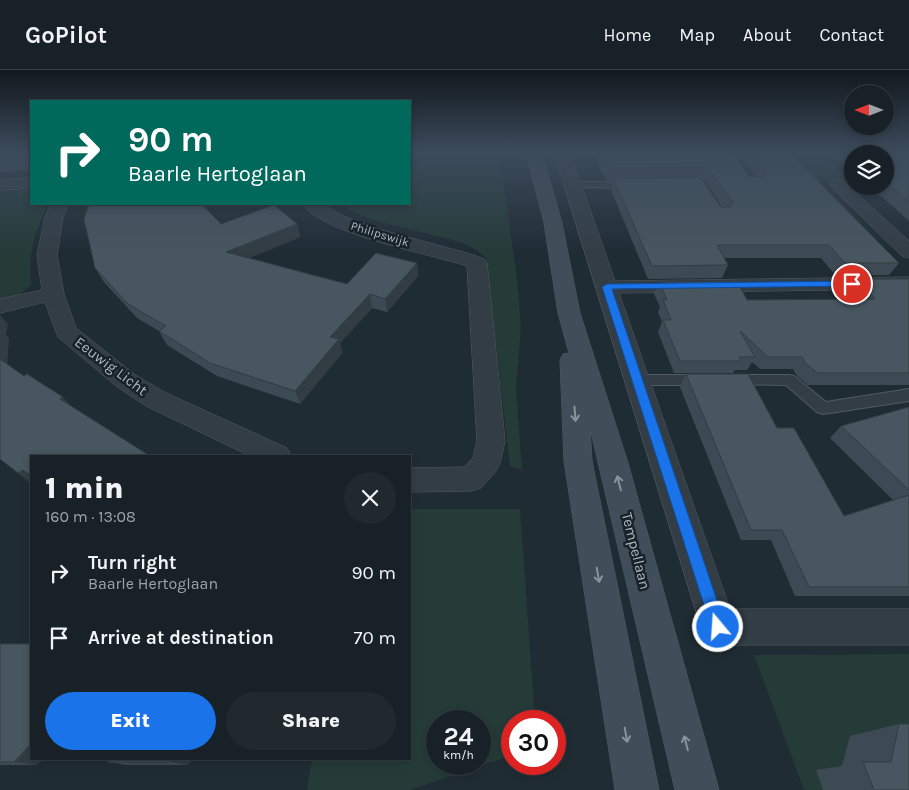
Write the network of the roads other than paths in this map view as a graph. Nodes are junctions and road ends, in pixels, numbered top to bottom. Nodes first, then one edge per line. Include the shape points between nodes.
1 (543, 186) edge
2 (574, 186) joint
3 (601, 186) edge
4 (839, 186) edge
5 (60, 205) edge
6 (313, 205) edge
7 (909, 252) edge
8 (909, 283) edge
9 (607, 287) junction
10 (54, 294) junction
11 (0, 306) edge
12 (569, 313) junction
13 (637, 380) junction
14 (909, 395) edge
15 (275, 455) edge
16 (411, 480) edge
17 (909, 627) edge
18 (637, 790) edge
19 (697, 790) edge

1 - 12 main road, Tempellaan
2 - 3 lane
2 - 9 street
4 - 7 street
5 - 10 street, Eeuwig Licht via 47,255
6 - 16 street, Philipswijk via 336,220 372,234 477,263 491,441 486,463 471,479
8 - 9 street
9 - 13 street
10 - 11 street
10 - 15 street, Eeuwig Licht via 66,332 125,380 155,399
12 -> 18 main road, Tempellaan via 578,461
19 -> 12 main road, Tempellaan via 614,463
13 - 14 lane via 789,380 823,408
13 - 17 street via 718,627

